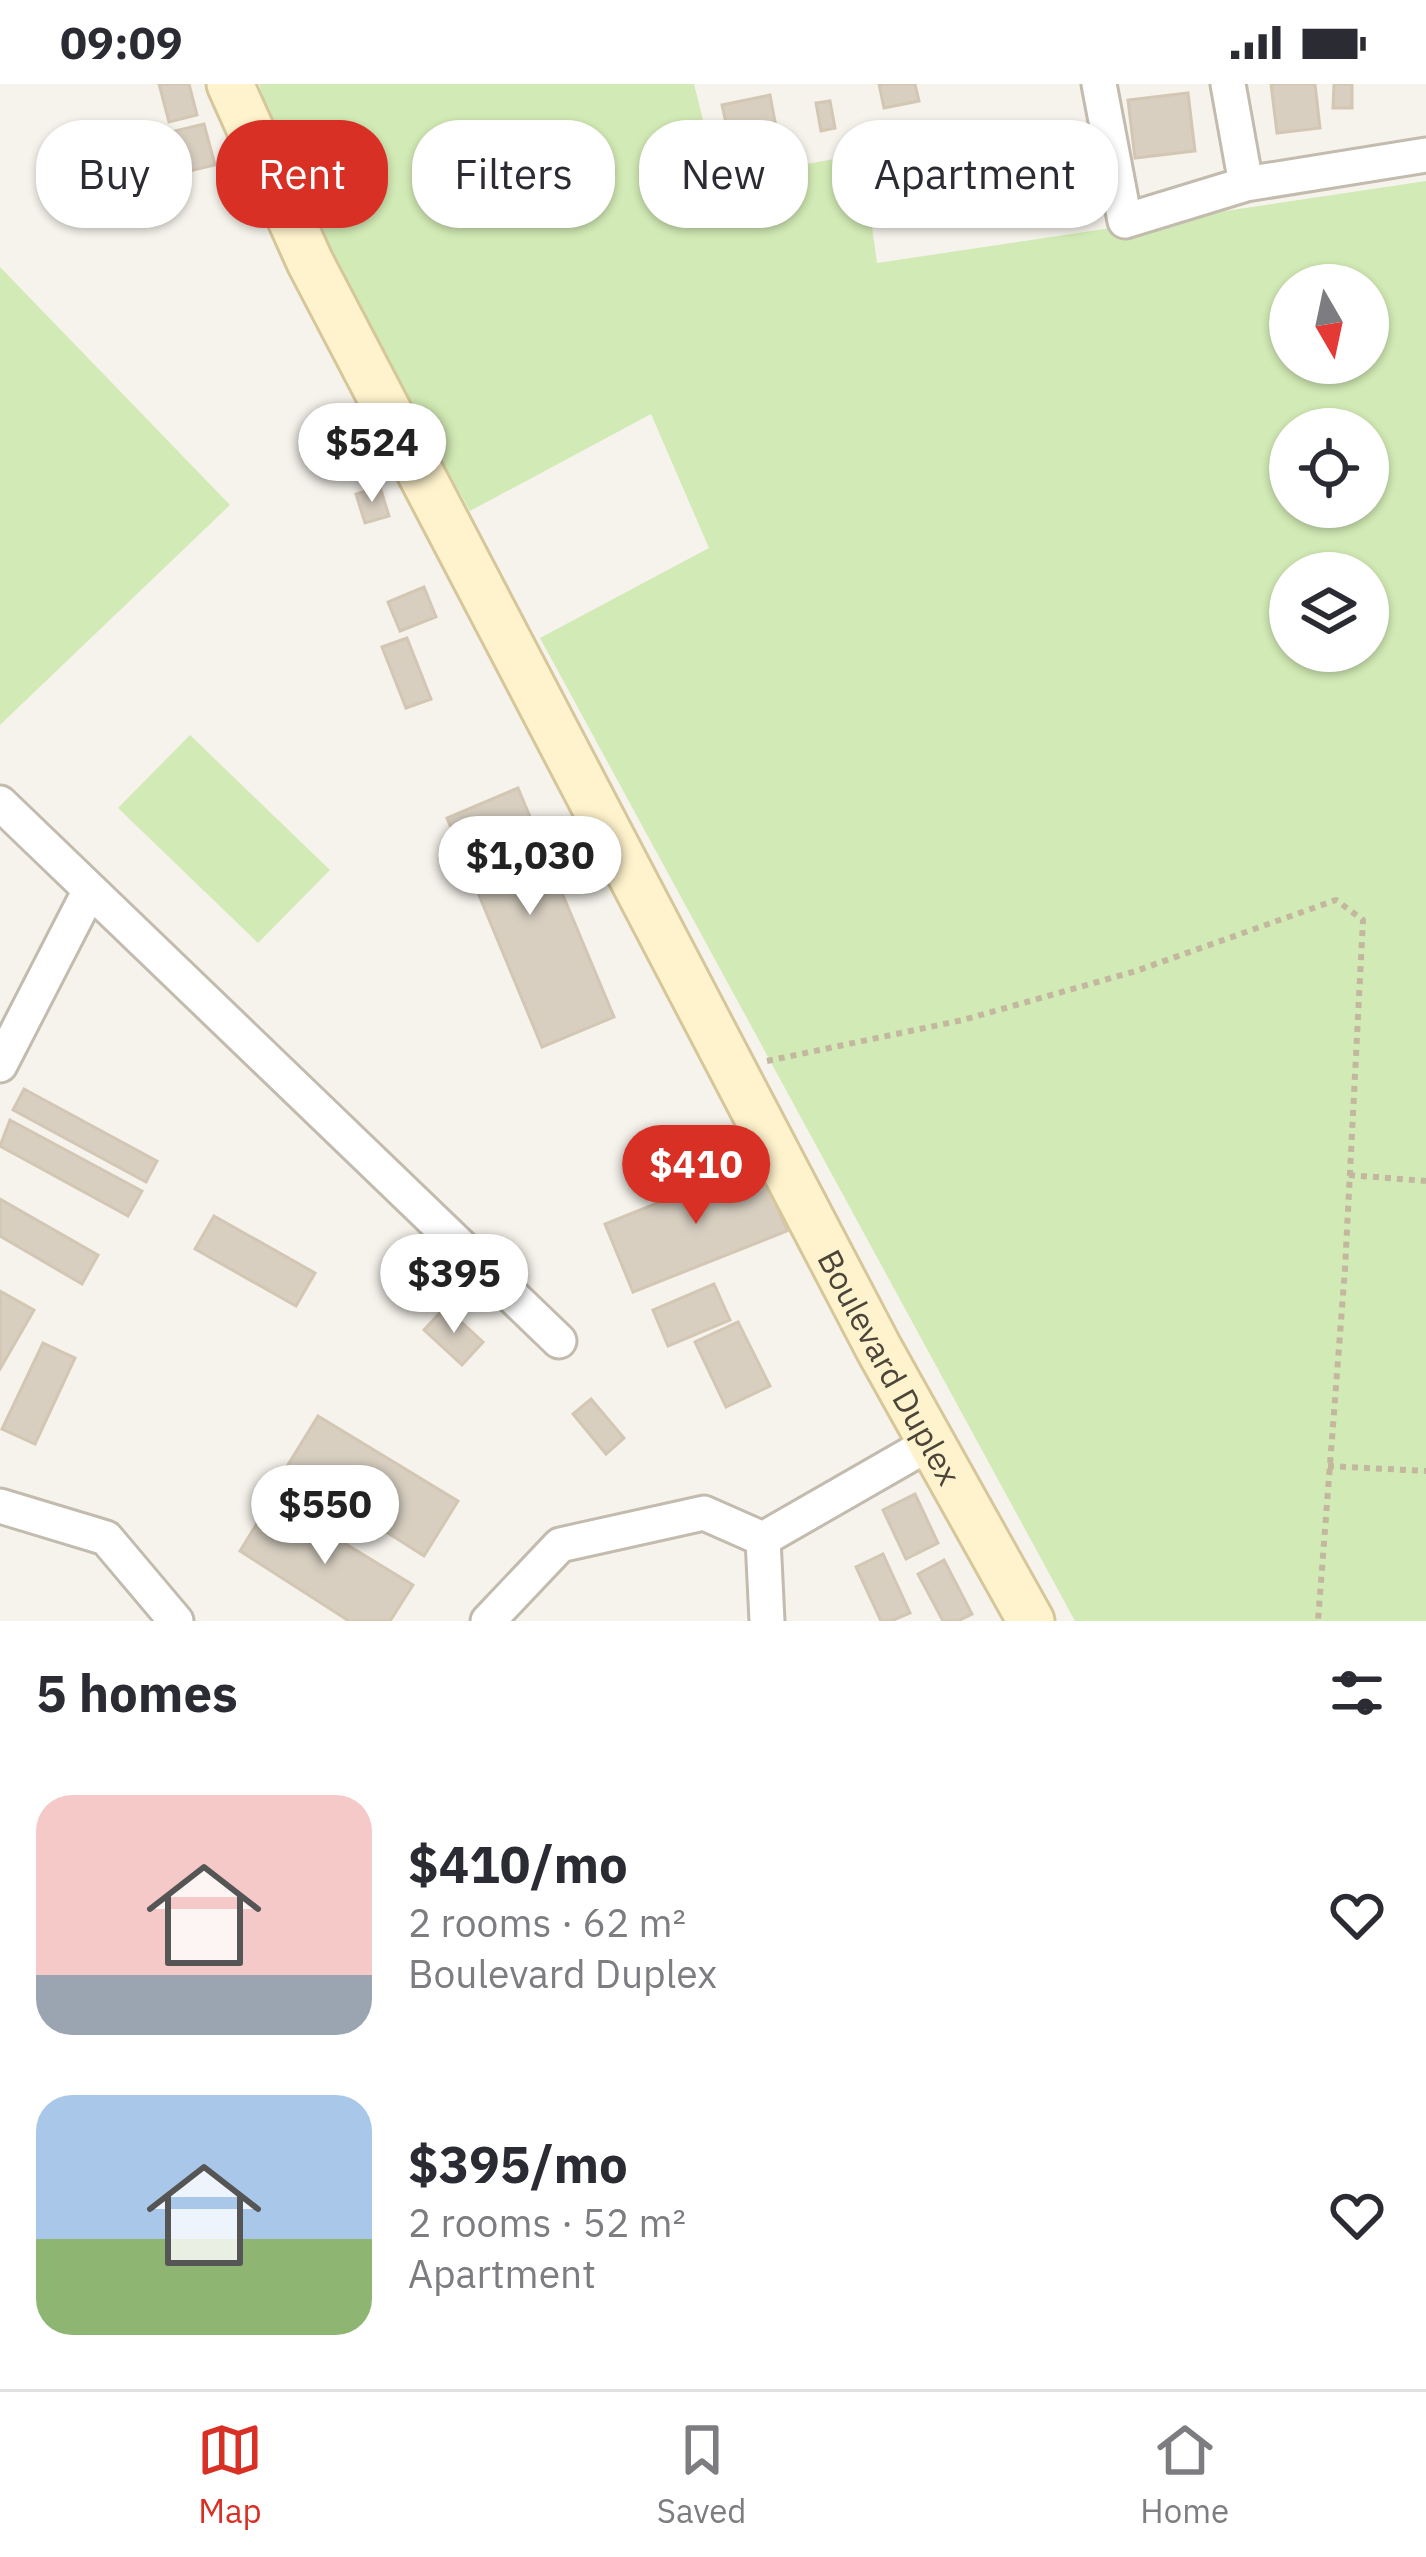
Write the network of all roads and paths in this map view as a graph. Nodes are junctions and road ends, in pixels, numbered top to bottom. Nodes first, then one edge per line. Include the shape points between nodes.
1 (230, 84) edge
2 (1099, 84) edge
3 (1228, 84) edge
4 (1426, 154) edge
5 (1246, 184) junction
6 (0, 803) edge
7 (90, 890) junction
8 (0, 1065) edge
9 (736, 1075) junction
10 (1349, 1175) junction
11 (1426, 1181) edge
12 (559, 1341) dead end
13 (932, 1442) junction
14 (1328, 1466) junction
15 (1426, 1471) edge
16 (0, 1505) edge
17 (763, 1539) junction
18 (176, 1621) edge
19 (488, 1621) edge
20 (767, 1621) edge
21 (1031, 1621) edge
22 (1318, 1621) edge

1 - 9 main road, Boulevard Duplex via 310,262
2 - 5 street via 1125,221
3 - 5 street
4 - 5 street
6 - 7 street
7 - 8 street
7 - 12 street
9 - 10 path via 1136,971 1336,900 1364,920
9 - 13 main road, Boulevard Duplex
10 - 11 path
10 - 14 path
13 - 17 street
13 - 21 main road, Boulevard Duplex
14 - 15 path
14 - 22 path
16 - 18 street via 106,1538
17 - 19 street via 704,1514 560,1545
17 - 20 street

